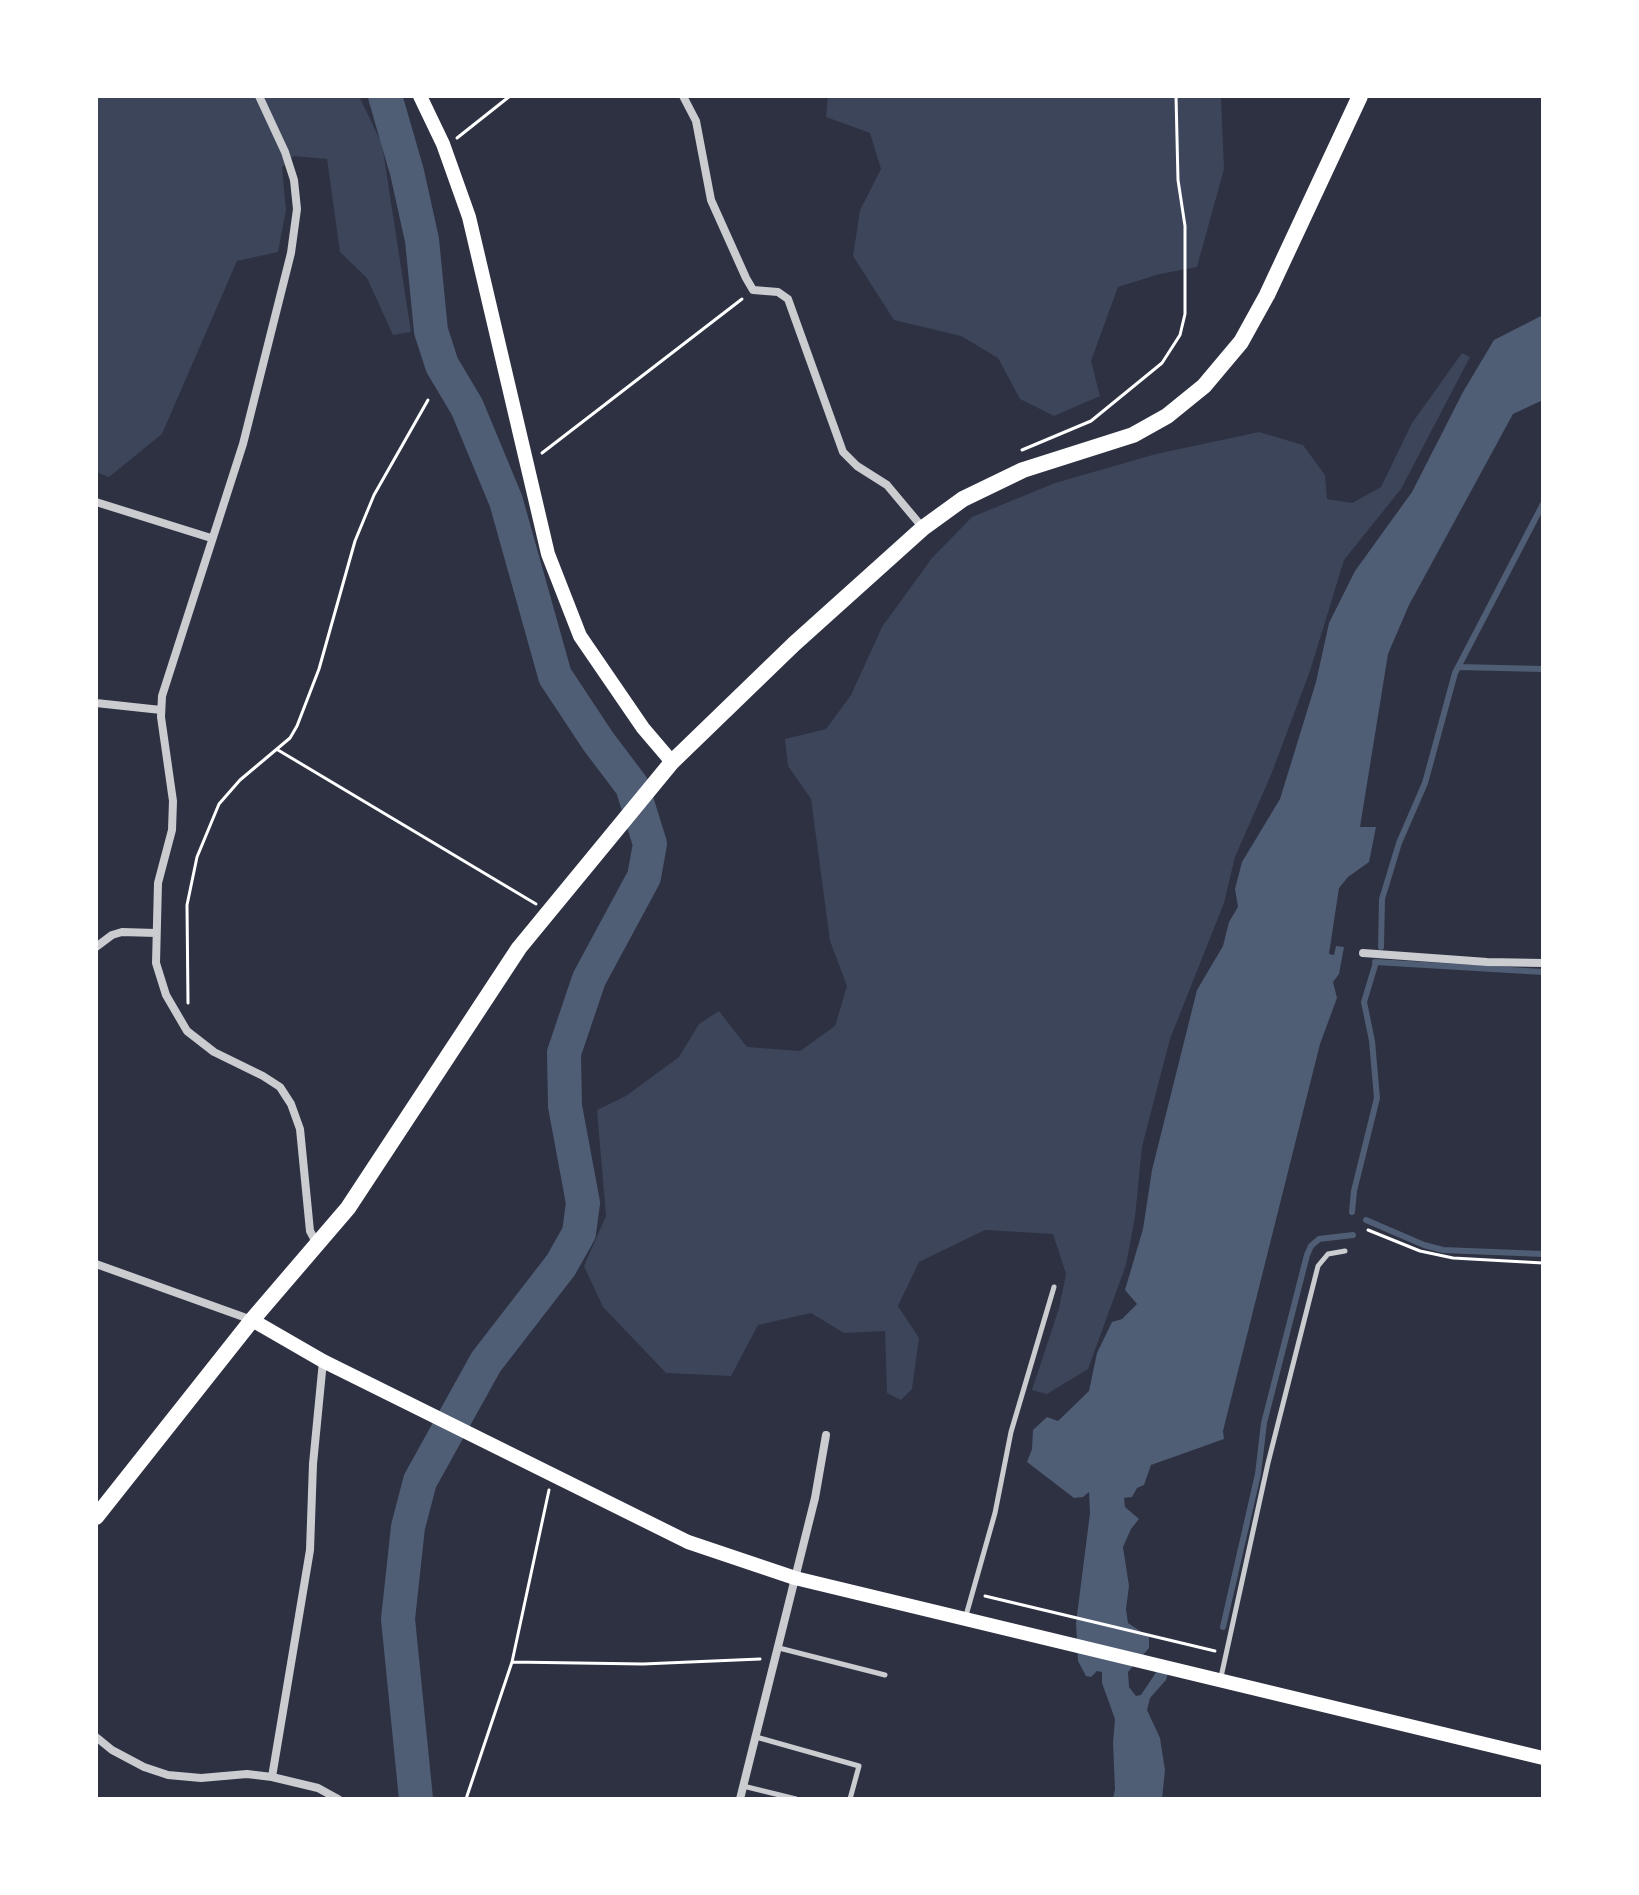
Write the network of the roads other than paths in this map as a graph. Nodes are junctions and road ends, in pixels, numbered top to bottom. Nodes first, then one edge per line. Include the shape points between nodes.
1 (259, 96) edge
2 (420, 96) edge
3 (683, 96) edge
4 (1360, 96) edge
5 (96, 502) edge
6 (923, 528) junction
7 (211, 538) junction
8 (96, 703) edge
9 (161, 710) junction
10 (672, 762) junction
11 (156, 933) junction
12 (96, 947) edge
13 (1363, 953) dead end
14 (1543, 963) edge
15 (317, 1244) junction
16 (1345, 1251) dead end
17 (96, 1264) edge
18 (1054, 1287) dead end
19 (252, 1320) junction
20 (323, 1361) junction
21 (826, 1435) dead end
22 (96, 1517) edge
23 (795, 1578) junction
24 (968, 1620) junction
25 (778, 1648) junction
26 (885, 1675) dead end
27 (1217, 1681) junction
28 (755, 1736) junction
29 (96, 1737) edge
30 (1543, 1758) edge
31 (272, 1777) junction
32 (743, 1786) junction
33 (338, 1799) edge
34 (740, 1799) edge
35 (796, 1799) edge
36 (850, 1799) edge

1 - 7 street via 285,152 297,209 291,253 243,444
2 - 10 main road via 469,217 548,554 580,636
3 - 6 street via 696,121 711,200 753,290 778,292 788,299 843,452 887,485
4 - 6 main road via 1267,295 1241,342 1204,386 1133,435 1023,470 963,499
5 - 7 street
6 - 10 main road
7 - 9 street
8 - 9 street
9 - 11 street via 173,801 172,830 158,883
10 - 15 main road via 519,948 348,1208
11 - 12 street via 122,932
11 - 15 street via 156,963 166,995 187,1031 214,1052 280,1087 291,1104 300,1129 308,1221
13 - 14 street
15 - 19 main road
16 - 27 lane via 1328,1254 1318,1266
17 - 19 street
18 - 24 lane via 1011,1432
19 - 20 main road
19 - 22 main road
20 - 23 main road via 688,1542
20 - 31 street via 310,1550
21 - 23 street
23 - 24 main road
23 - 25 street
24 - 27 main road
25 - 26 lane
25 - 28 street
27 - 30 main road
28 - 32 street
28 - 36 lane via 859,1766
29 - 31 street via 144,1767 168,1775
31 - 33 street via 318,1788
32 - 34 street
32 - 35 lane

